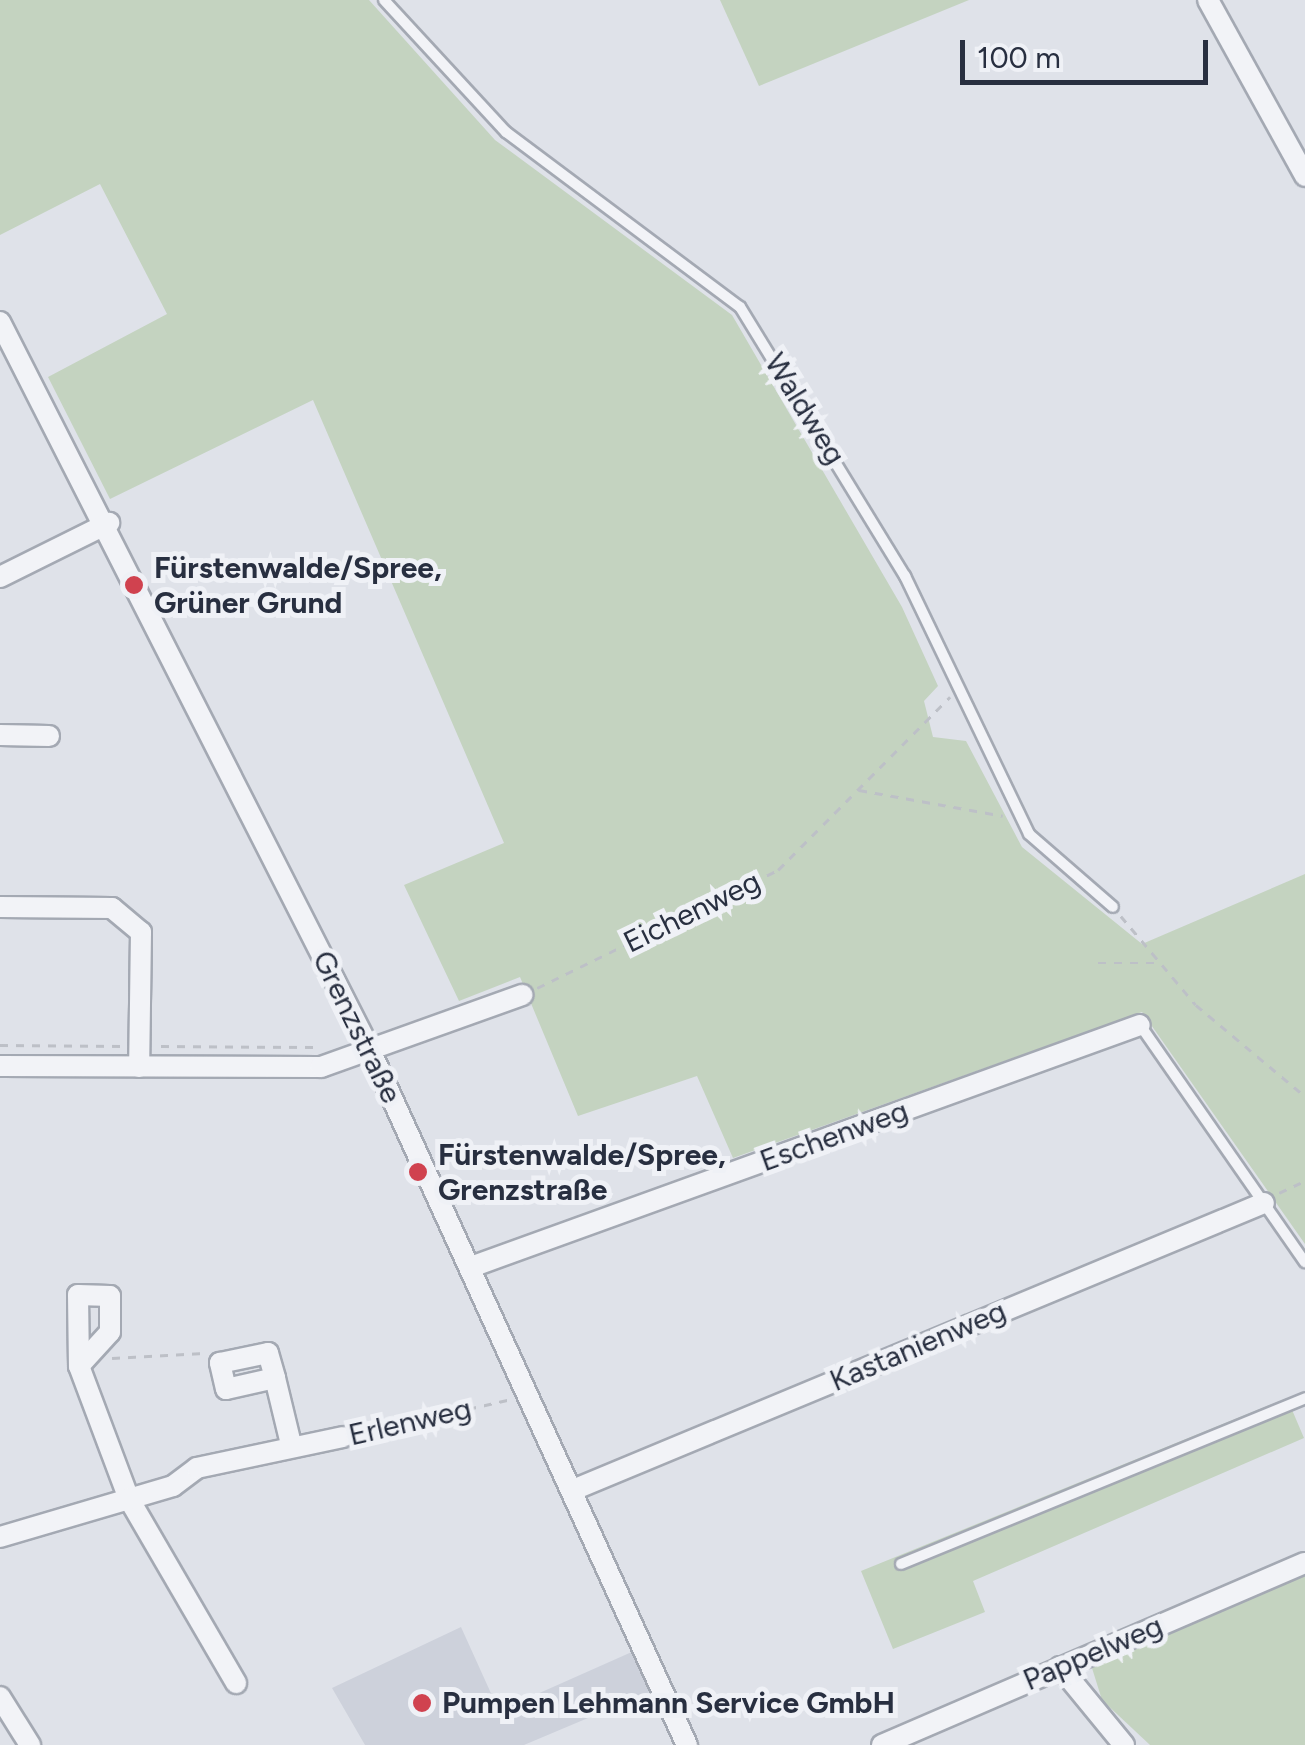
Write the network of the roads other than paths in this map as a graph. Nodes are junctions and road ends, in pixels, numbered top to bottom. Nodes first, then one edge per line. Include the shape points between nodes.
1 (384, 0) edge
2 (1208, 0) edge
3 (1305, 176) edge
4 (0, 322) edge
5 (109, 523) junction
6 (0, 577) edge
7 (0, 735) edge
8 (49, 736) dead end
9 (0, 907) edge
10 (1114, 907) road end
11 (522, 995) road end
12 (1140, 1024) joint
13 (370, 1050) junction
14 (139, 1056) junction
15 (0, 1066) edge
16 (1263, 1202) junction
17 (1305, 1262) edge
18 (471, 1267) junction
19 (83, 1363) road end
20 (220, 1363) road end
21 (1305, 1398) edge
22 (343, 1437) road end
23 (290, 1444) junction
24 (573, 1490) junction
25 (129, 1499) junction
26 (0, 1537) edge
27 (1305, 1563) edge
28 (902, 1564) dead end
29 (1060, 1667) junction
30 (236, 1683) dead end
31 (0, 1697) edge
32 (30, 1745) edge
33 (686, 1745) edge
34 (882, 1745) edge
35 (1124, 1745) edge

1 - 10 lane, Waldweg via 506,132 740,307 904,576 1020,819
2 - 3 street
4 - 5 street, Grenzstraße
5 - 6 street
5 - 13 street, Grenzstraße
7 - 8 street
9 - 14 street via 125,916 141,932
11 - 13 street
12 - 16 lane
12 - 18 street, Eschenweg
13 - 14 street via 301,1069
13 - 18 street, Grenzstraße
14 - 15 street
16 - 17 lane
16 - 24 street, Kastanienweg
18 - 24 street, Grenzstraße
19 - 25 street
20 - 23 street via 226,1389 275,1378
21 - 28 lane
22 - 23 street, Erlenweg
23 - 25 street, Erlenweg via 197,1468
24 - 33 street, Grenzstraße
25 - 26 street, Erlenweg
25 - 30 street
27 - 29 street, Pappelweg
29 - 34 street, Pappelweg
29 - 35 street
31 - 32 street

